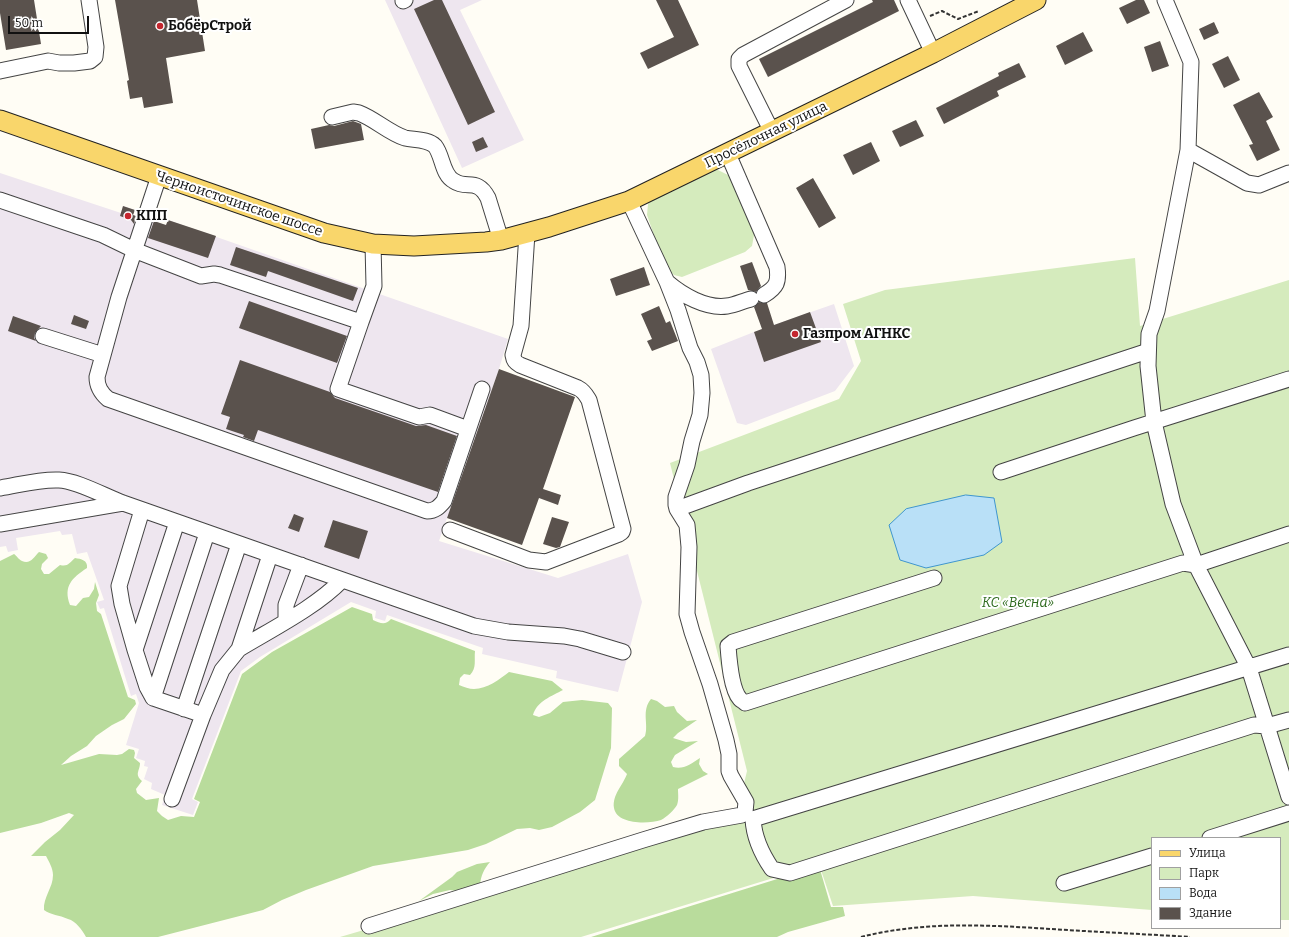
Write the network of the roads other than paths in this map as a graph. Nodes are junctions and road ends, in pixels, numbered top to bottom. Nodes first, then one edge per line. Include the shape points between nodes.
1 (89, 0) edge
2 (846, 0) edge
3 (908, 0) edge
4 (1036, 0) edge
5 (1166, 0) edge
6 (933, 53) junction
7 (0, 71) edge
8 (332, 117) dead end
9 (0, 120) edge
10 (772, 132) junction
11 (1188, 150) junction
12 (728, 154) junction
13 (1289, 173) edge
14 (159, 176) junction
15 (0, 200) edge
16 (630, 201) junction
17 (527, 233) junction
18 (494, 241) junction
19 (373, 244) junction
20 (134, 250) junction
21 (667, 282) junction
22 (361, 322) junction
23 (43, 336) dead end
24 (1148, 351) junction
25 (103, 355) junction
26 (1289, 379) edge
27 (482, 389) dead end
28 (1154, 422) junction
29 (468, 429) junction
30 (1001, 472) dead end
31 (0, 488) edge
32 (122, 503) junction
33 (677, 509) junction
34 (142, 510) junction
35 (177, 522) junction
36 (0, 524) edge
37 (450, 530) dead end
38 (207, 533) junction
39 (1289, 534) edge
40 (239, 544) junction
41 (270, 555) junction
42 (301, 565) junction
43 (1196, 566) junction
44 (934, 578) dead end
45 (342, 580) junction
46 (286, 621) junction
47 (239, 649) junction
48 (135, 650) junction
49 (623, 652) dead end
50 (1289, 655) edge
51 (1249, 668) junction
52 (153, 698) junction
53 (184, 709) junction
54 (203, 715) junction
55 (1289, 720) edge
56 (1267, 726) junction
57 (1289, 797) edge
58 (172, 799) dead end
59 (1289, 813) edge
60 (1213, 837) edge
61 (1151, 856) edge
62 (1064, 884) dead end
63 (369, 926) dead end

1 - 7 street via 96,47 95,58 74,63 48,61
2 - 10 street via 743,55 739,60 739,66
3 - 6 street
4 - 6 main road, Просёлочная улица
5 - 11 street via 1191,62
6 - 10 main road, Просёлочная улица
8 - 18 street via 359,113 404,137 431,143 454,182 475,185 484,191 488,198
9 - 14 main road, Черноисточинское шоссе
10 - 12 main road, Просёлочная улица
11 - 13 street via 1247,183 1258,185
11 - 24 street via 1157,311 1148,334
12 - 16 main road, Просёлочная улица
12 - 21 street via 777,267 776,284 773,290 726,306 710,305 684,295
14 - 19 main road, Черноисточинское шоссе via 324,234
14 - 20 street
15 - 20 street via 103,235
16 - 17 main road, Просёлочная улица
16 - 21 street
17 - 18 main road, Просёлочная улица
17 - 37 street via 520,326 514,359 520,365 583,390 586,394 623,529 619,534 546,562 529,560
18 - 19 main road, Черноисточинское шоссе via 414,246
19 - 22 street via 374,286
20 - 22 street via 201,276 220,275
20 - 25 street
21 - 33 street via 697,362 702,393 700,416 676,497
22 - 29 street via 338,389 419,417 430,415
23 - 25 street
24 - 28 street
24 - 33 street via 748,483
25 - 29 street via 97,377 98,385 105,396 113,401 427,512 438,508 444,501
26 - 28 street
27 - 29 street
28 - 30 street
28 - 43 street via 1173,504
31 - 32 street via 60,480
32 - 34 street
32 - 36 street
33 - 63 street via 686,525 688,540 687,614 726,740 729,771 744,797 745,812 742,815 703,822 643,840
34 - 35 street
34 - 48 street via 119,586
35 - 38 street
35 - 48 street
38 - 40 street
38 - 52 street
39 - 43 street
40 - 41 street
40 - 53 street
41 - 42 street
41 - 47 street
42 - 45 street
42 - 46 street via 286,606
43 - 44 street via 1182,563 746,702 740,699 729,662 728,646 733,642
43 - 51 street
45 - 46 street via 332,591
45 - 49 street via 474,626 508,632 564,636
46 - 47 street
47 - 54 street via 222,670
48 - 52 street via 147,688
50 - 51 street
51 - 56 street
51 - 56 street via 753,819 754,832 761,852 772,869 790,874 1254,725
52 - 53 street
53 - 54 street
54 - 58 street
55 - 56 street
56 - 57 street
59 - 60 street
61 - 62 street

